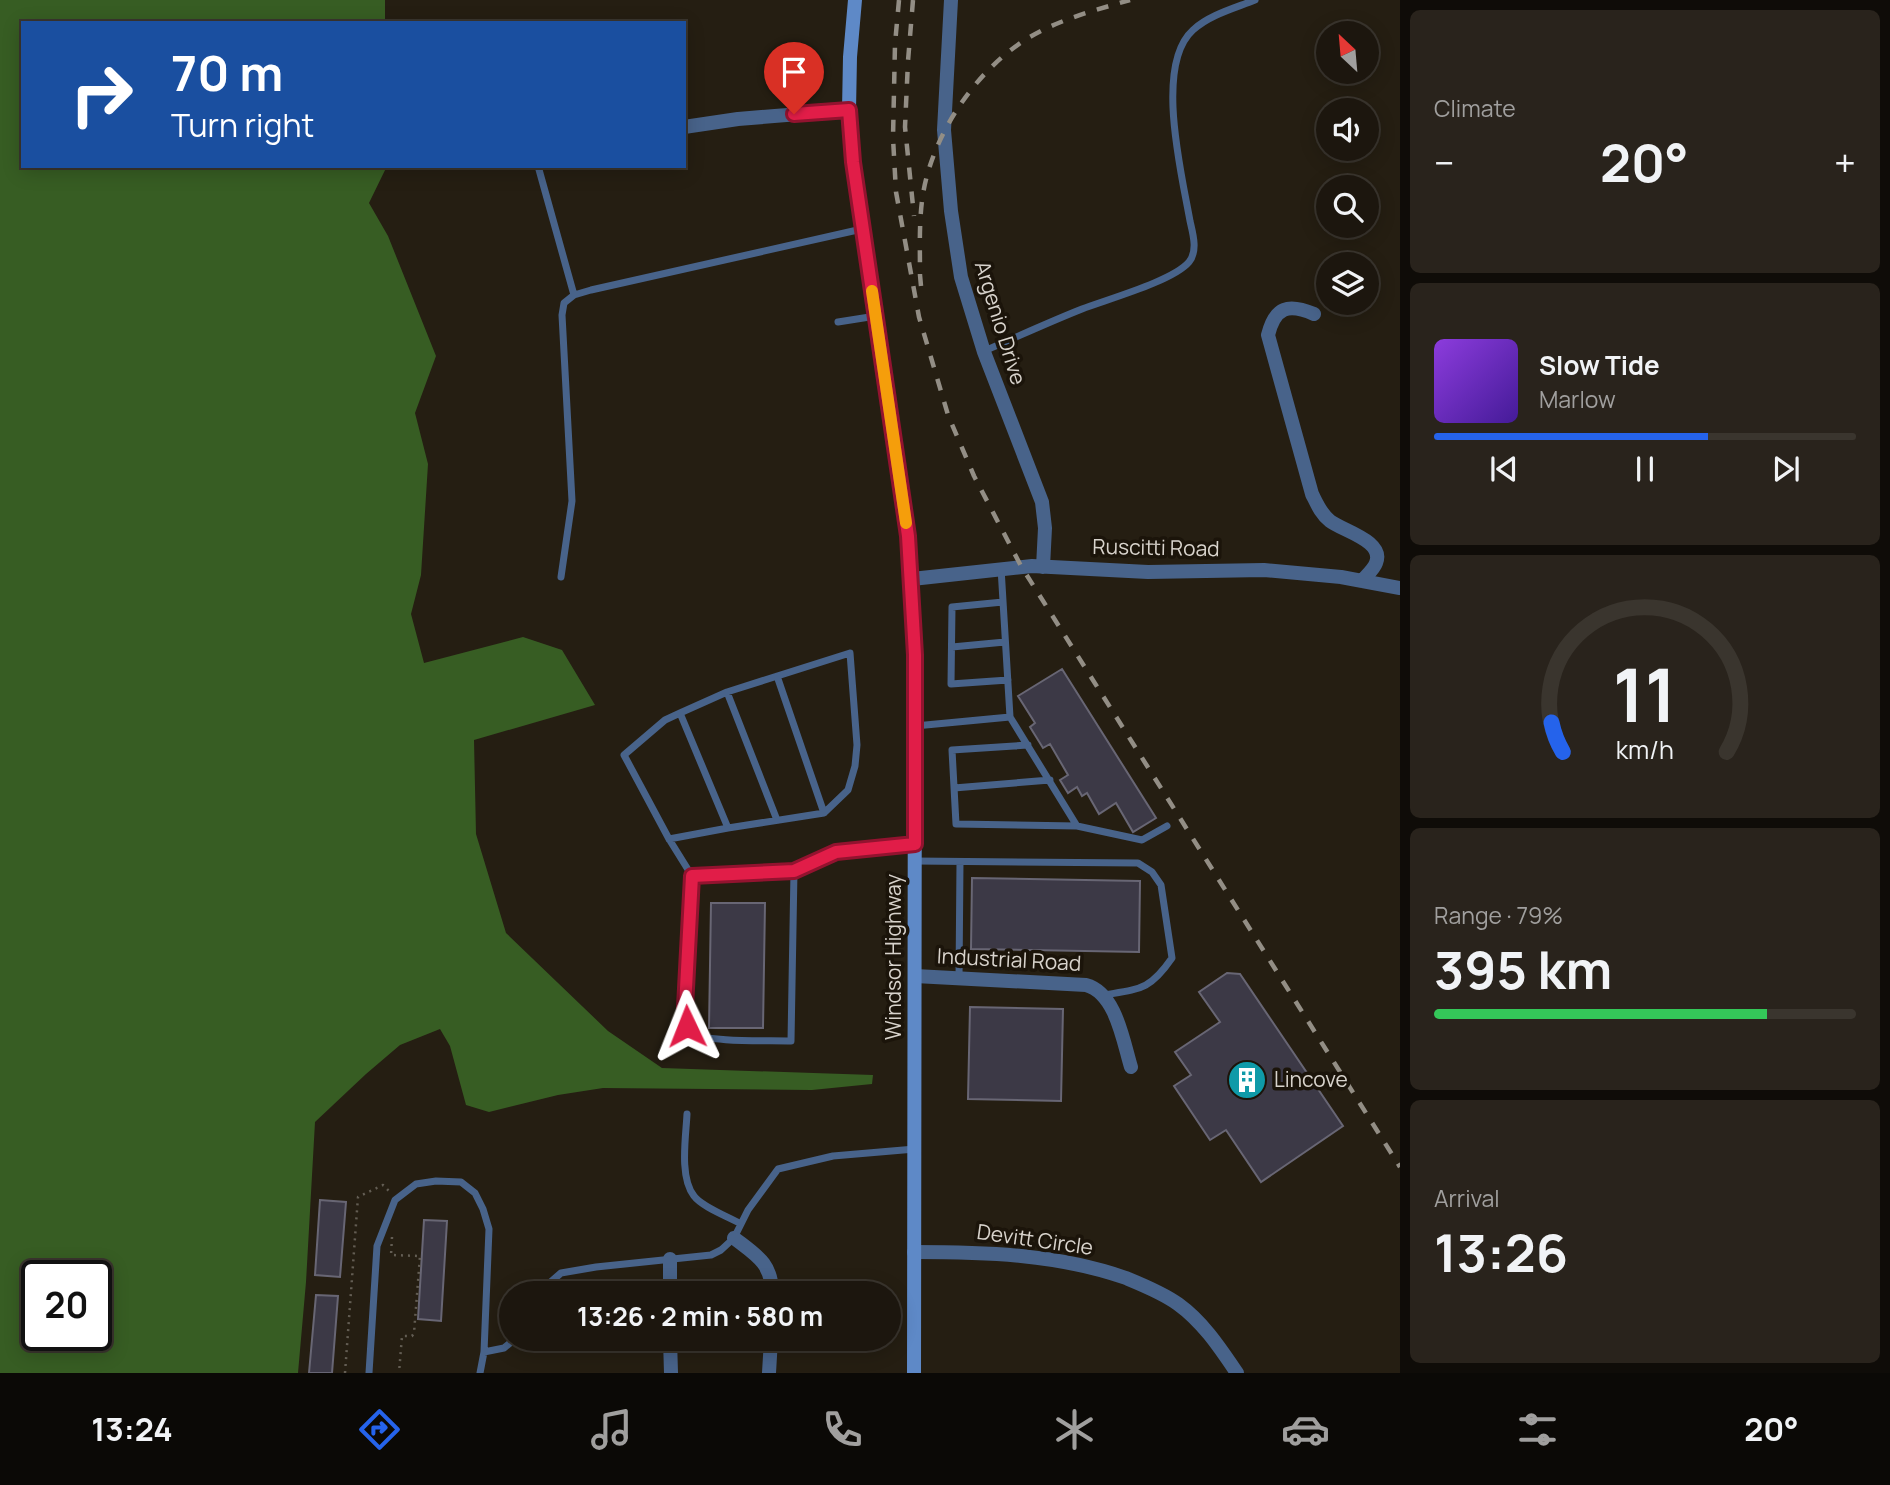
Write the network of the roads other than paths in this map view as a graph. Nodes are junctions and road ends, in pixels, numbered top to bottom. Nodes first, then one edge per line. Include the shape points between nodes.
1 (855, 0) edge
2 (951, 0) edge
3 (1255, 0) edge
4 (849, 110) junction
5 (686, 127) edge
6 (539, 168) edge
7 (863, 229) junction
8 (574, 295) junction
9 (1314, 314) dead end
10 (876, 316) junction
11 (838, 322) dead end
12 (984, 352) junction
13 (1043, 567) junction
14 (1001, 568) junction
15 (561, 577) dead end
16 (912, 579) junction
17 (1362, 581) junction
18 (1400, 588) edge
19 (1003, 602) junction
20 (1005, 642) junction
21 (951, 647) junction
22 (777, 676) junction
23 (1008, 680) junction
24 (727, 692) junction
25 (680, 713) junction
26 (1010, 717) junction
27 (915, 726) junction
28 (1028, 745) junction
29 (1050, 780) junction
30 (954, 788) junction
31 (824, 813) junction
32 (777, 820) junction
33 (1167, 826) dead end
34 (1077, 827) junction
35 (728, 828) junction
36 (669, 839) junction
37 (915, 844) junction
38 (915, 861) junction
39 (960, 862) junction
40 (794, 871) junction
41 (692, 876) junction
42 (915, 976) junction
43 (959, 978) junction
44 (1104, 995) junction
45 (1131, 1067) dead end
46 (687, 1114) dead end
47 (915, 1149) junction
48 (741, 1224) junction
49 (734, 1238) junction
50 (915, 1252) junction
51 (670, 1259) junction
52 (552, 1281) edge
53 (670, 1281) edge
54 (771, 1281) edge
55 (499, 1349) edge
56 (670, 1351) edge
57 (770, 1351) edge
58 (484, 1352) junction
59 (369, 1373) edge
60 (480, 1373) edge
61 (671, 1373) edge
62 (769, 1373) edge
63 (914, 1373) edge
64 (1237, 1373) edge

1 - 4 main road, Windsor Highway
2 - 12 street, Argenio Drive via 944,130 951,211 961,277
3 - 12 lane via 1194,29 1175,64 1177,152 1194,242 1188,264 1174,275
4 - 5 street
4 - 7 main road, Windsor Highway
6 - 8 lane
7 - 8 lane
7 - 10 main road, Windsor Highway
8 - 15 lane via 564,303 562,315 572,501
9 - 17 street via 1287,309 1276,315 1268,335 1320,511 1370,543 1377,553 1376,563
10 - 11 lane
10 - 16 main road, Windsor Highway
12 - 13 street, Argenio Drive via 1042,502
13 - 14 street, Ruscitti Road
13 - 17 street, Ruscitti Road via 1148,572 1264,570
14 - 16 street, Ruscitti Road
14 - 19 lane
16 - 27 main road, Windsor Highway
17 - 18 street, Ruscitti Road
19 - 20 lane
19 - 21 lane via 952,607
20 - 21 lane
20 - 23 lane
21 - 23 lane via 951,684
22 - 24 lane
22 - 31 lane
22 - 31 lane via 850,653 855,766 848,790
23 - 26 lane
24 - 25 lane
24 - 32 lane
25 - 35 lane
25 - 36 lane via 624,755
26 - 27 lane
26 - 28 lane
27 - 37 main road, Windsor Highway
28 - 29 lane
28 - 30 lane via 952,750
29 - 30 lane
29 - 34 lane
30 - 34 lane via 956,824
31 - 32 lane
32 - 35 lane
33 - 34 lane via 1143,840
35 - 36 lane
36 - 41 lane
37 - 38 main road, Windsor Highway
37 - 40 lane via 836,852
38 - 39 lane
38 - 42 main road, Windsor Highway
39 - 43 lane
39 - 44 lane via 1138,863 1152,872 1161,885 1172,958 1160,976 1142,988
40 - 41 lane
40 - 41 lane via 791,1041 709,1038 687,1026
42 - 43 street, Industrial Road
42 - 47 main road, Windsor Highway
43 - 44 street, Industrial Road via 1086,985
44 - 45 street, Industrial Road via 1117,1019
46 - 48 lane via 685,1165 694,1197
47 - 48 lane via 833,1156 778,1169
47 - 50 main road, Windsor Highway
48 - 49 lane
49 - 51 lane via 711,1255
49 - 54 street via 765,1264
50 - 63 main road, Windsor Highway
50 - 64 street, Devitt Circle via 1009,1253 1068,1262 1144,1285 1197,1320
51 - 52 lane via 561,1273
51 - 53 street
55 - 58 lane
56 - 61 street
57 - 62 street
58 - 59 lane via 489,1229 484,1209 475,1193 461,1182 416,1184 395,1200 377,1246
58 - 60 lane

